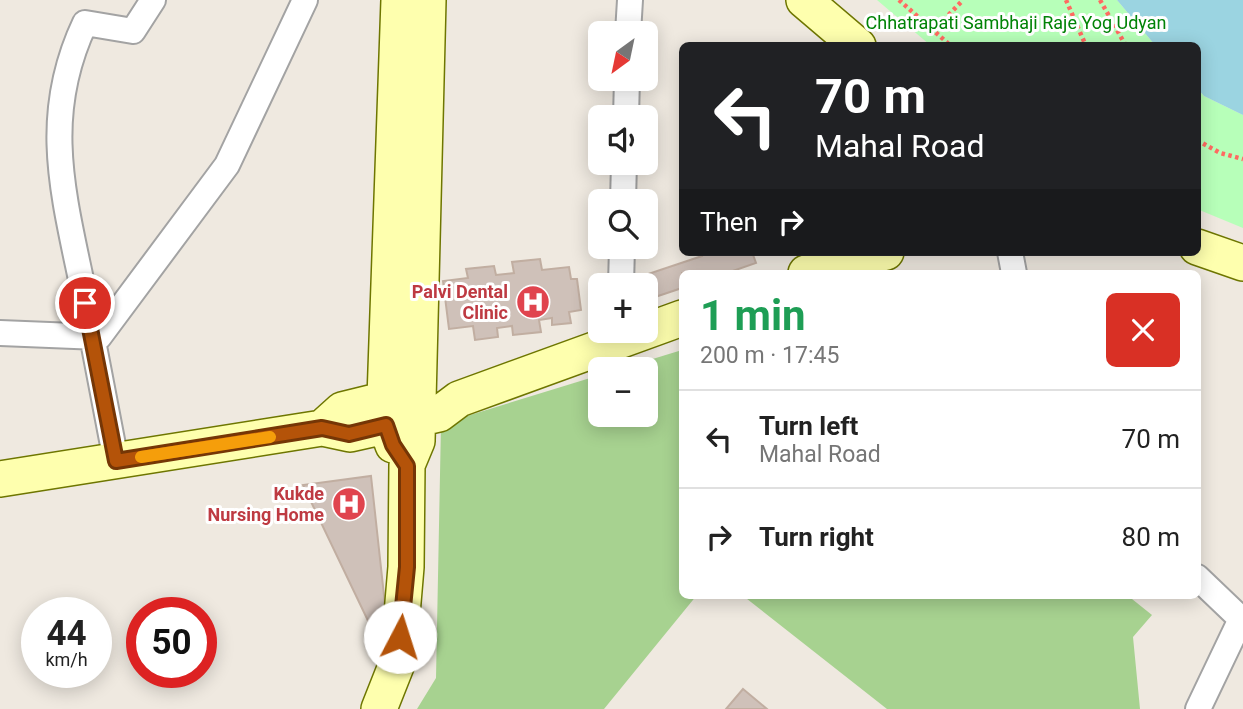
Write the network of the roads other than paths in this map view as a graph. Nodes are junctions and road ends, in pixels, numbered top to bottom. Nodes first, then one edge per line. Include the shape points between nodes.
1 (153, 0) edge
2 (305, 0) edge
3 (398, 0) edge
4 (428, 0) edge
5 (629, 0) edge
6 (804, 0) edge
7 (628, 21) edge
8 (853, 42) edge
9 (1201, 248) edge
10 (871, 256) edge
11 (1243, 263) edge
12 (817, 270) edge
13 (679, 319) edge
14 (658, 325) edge
15 (0, 333) edge
16 (92, 337) junction
17 (601, 343) edge
18 (401, 408) junction
19 (116, 461) junction
20 (0, 478) edge
21 (1201, 581) edge
22 (1242, 617) edge
23 (379, 709) edge
24 (1198, 709) edge

1 - 16 street via 133,31 85,23 72,50 58,118 59,169
2 - 16 street via 227,165 99,337
3 - 18 main road
4 - 18 main road
5 - 7 street
6 - 8 main road
9 - 11 main road
10 - 12 main road
13 - 14 main road
15 - 16 street
16 - 19 street
17 - 18 main road via 459,399 439,390
18 - 19 main road via 349,434 322,428
18 - 23 main road via 393,445 407,466 407,567 398,661
19 - 20 main road
21 - 22 street
22 - 24 street

